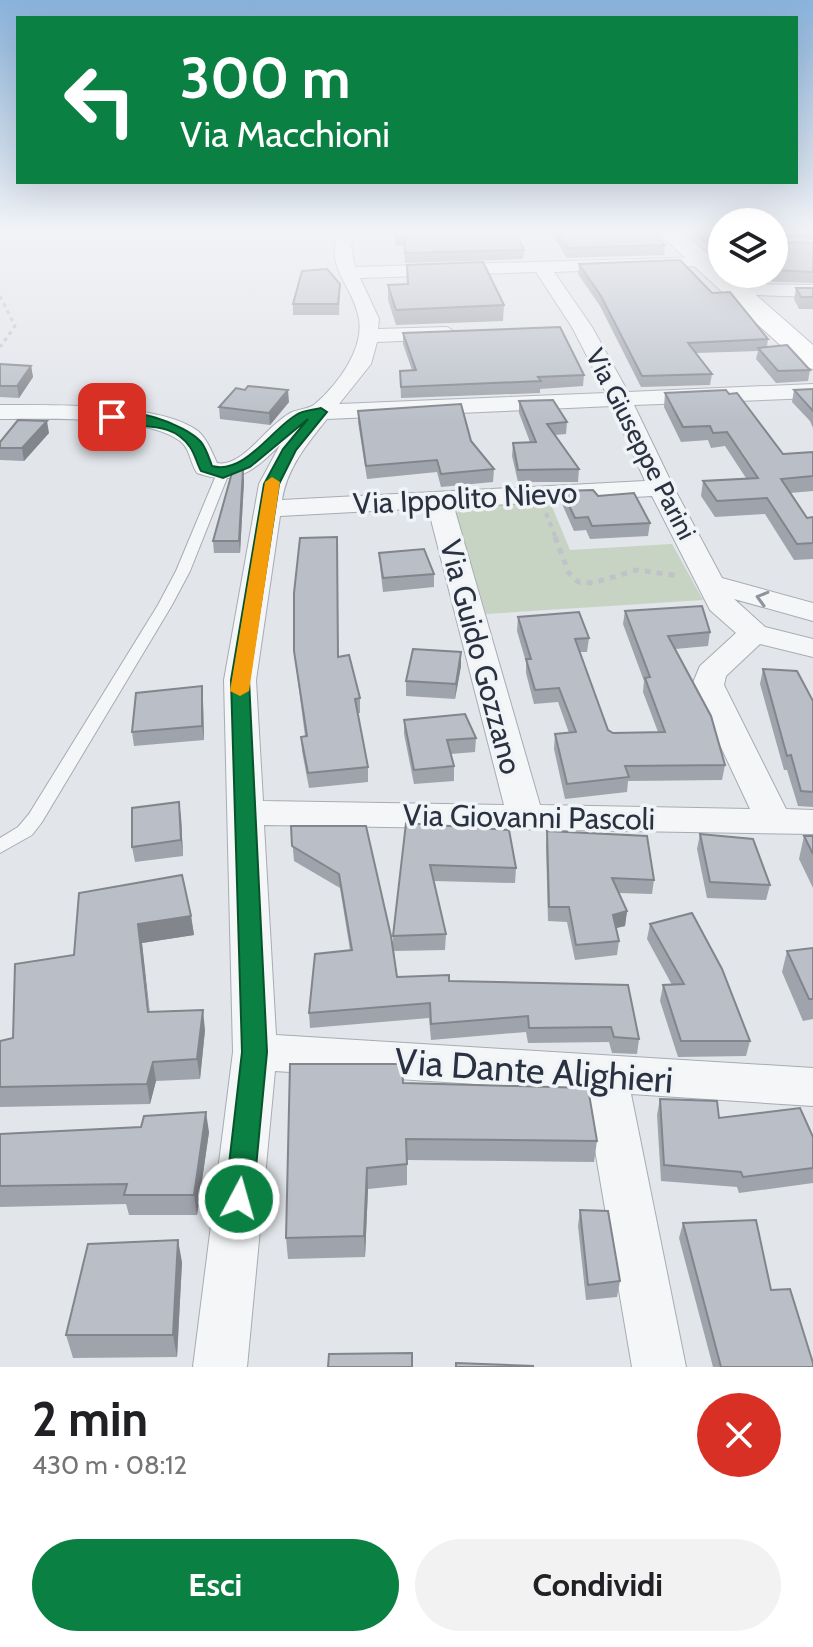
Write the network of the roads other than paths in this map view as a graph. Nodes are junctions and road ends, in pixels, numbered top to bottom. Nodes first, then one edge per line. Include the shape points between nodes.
1 (359, 295) edge
2 (560, 295) edge
3 (739, 295) edge
4 (582, 327) junction
5 (551, 328) edge
6 (474, 332) edge
7 (367, 336) junction
8 (813, 360) edge
9 (813, 391) edge
10 (621, 401) junction
11 (0, 412) edge
12 (321, 412) junction
13 (223, 473) junction
14 (661, 488) junction
15 (438, 498) junction
16 (268, 509) junction
17 (712, 584) junction
18 (813, 612) edge
19 (754, 633) junction
20 (813, 648) edge
21 (245, 813) junction
22 (525, 817) junction
23 (774, 822) junction
24 (813, 822) edge
25 (0, 847) edge
26 (255, 1052) junction
27 (605, 1075) junction
28 (813, 1087) edge
29 (220, 1367) edge
30 (659, 1367) edge

1 - 7 street via 369,319
2 - 4 street, Via Giuseppe Parini
3 - 8 main road
4 - 5 street
4 - 10 street, Via Giuseppe Parini
6 - 7 street
7 - 12 street via 360,364
9 - 10 street
10 - 12 street
10 - 14 street, Via Giuseppe Parini
11 - 13 street via 154,421 186,434 206,468
12 - 13 street via 303,416 245,464
12 - 16 street via 279,466
13 - 25 lane via 183,571 149,634 36,818
14 - 15 street, Via Ippolito Nievo
14 - 17 street, Via Giuseppe Parini
15 - 16 street, Via Ippolito Nievo
15 - 22 street, Via Guido Gozzano
16 - 21 street via 240,680
18 -> 17 street
17 - 19 street, Via Giuseppe Parini via 725,610
19 - 20 street, Via Giuseppe Parini
19 - 23 street via 711,673 708,685
21 - 22 street, Via Giovanni Pascoli
21 - 26 street
22 - 23 street, Via Giovanni Pascoli
23 - 24 street, Via Giovanni Pascoli
26 - 27 street, Via Dante Alighieri
26 - 29 street
27 - 28 street, Via Dante Alighieri
27 - 30 street

